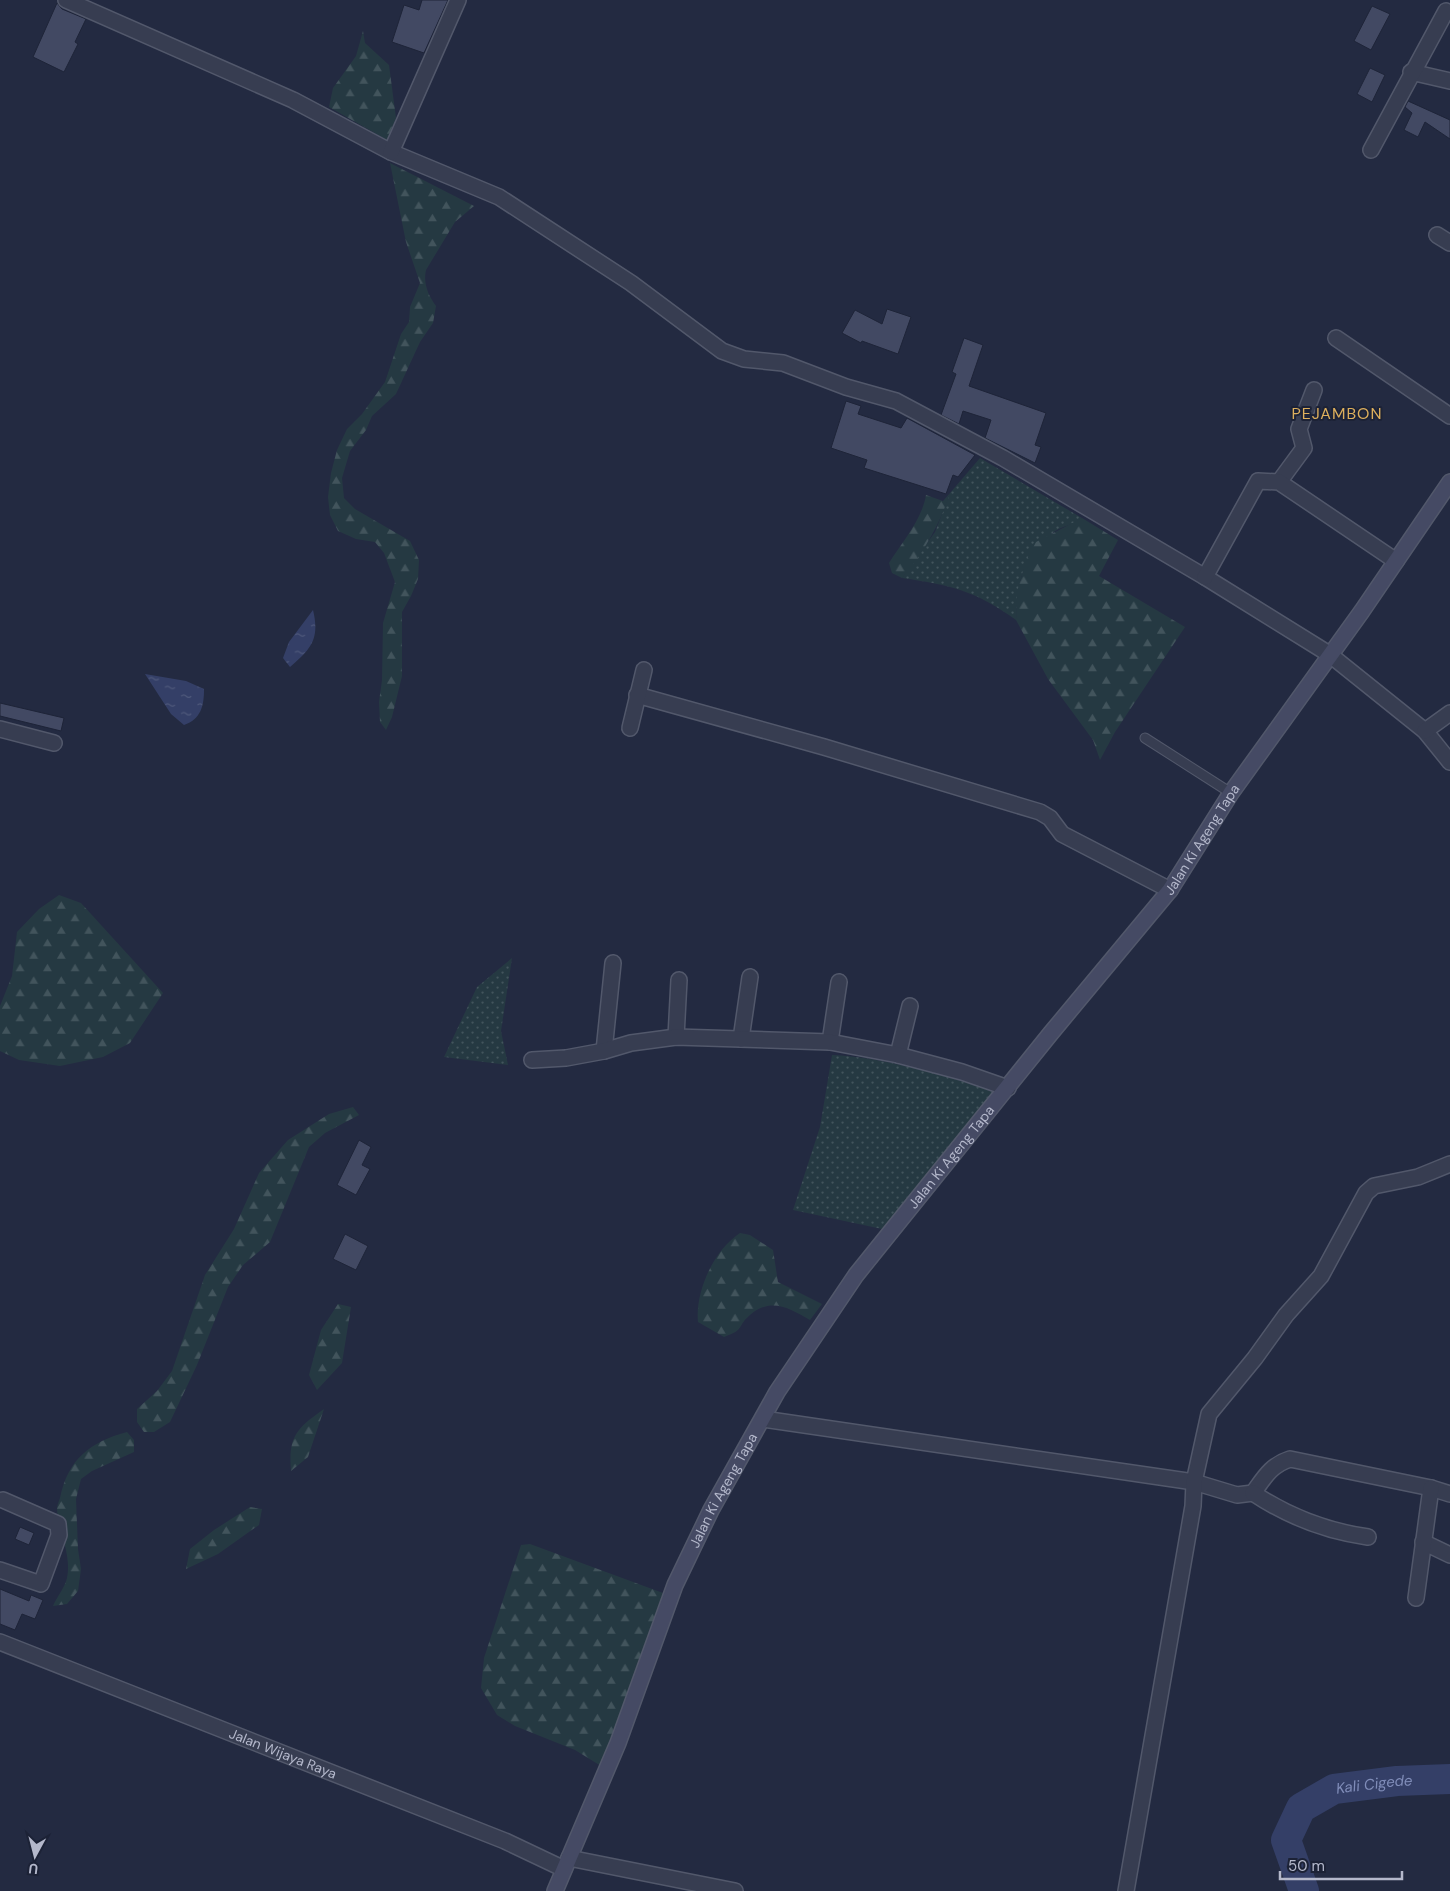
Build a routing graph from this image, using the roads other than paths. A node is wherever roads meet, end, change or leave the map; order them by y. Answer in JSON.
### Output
{"nodes":[{"id":1,"x":66,"y":0,"type":"edge"},
{"id":2,"x":458,"y":0,"type":"edge"},
{"id":3,"x":1445,"y":9,"type":"edge"},
{"id":4,"x":1411,"y":72,"type":"junction"},
{"id":5,"x":1450,"y":81,"type":"edge"},
{"id":6,"x":1371,"y":150,"type":"dead end"},
{"id":7,"x":391,"y":152,"type":"junction"},
{"id":8,"x":1336,"y":338,"type":"dead end"},
{"id":9,"x":1314,"y":390,"type":"dead end"},
{"id":10,"x":1450,"y":416,"type":"edge"},
{"id":11,"x":1279,"y":482,"type":"junction"},
{"id":12,"x":1450,"y":482,"type":"edge"},
{"id":13,"x":1396,"y":561,"type":"junction"},
{"id":14,"x":1205,"y":576,"type":"junction"},
{"id":15,"x":1329,"y":654,"type":"junction"},
{"id":16,"x":644,"y":670,"type":"dead end"},
{"id":17,"x":638,"y":695,"type":"junction"},
{"id":18,"x":1450,"y":713,"type":"edge"},
{"id":19,"x":630,"y":728,"type":"dead end"},
{"id":20,"x":0,"y":729,"type":"edge"},
{"id":21,"x":1425,"y":731,"type":"junction"},
{"id":22,"x":1145,"y":738,"type":"dead end"},
{"id":23,"x":54,"y":744,"type":"dead end"},
{"id":24,"x":1450,"y":762,"type":"edge"},
{"id":25,"x":1231,"y":793,"type":"junction"},
{"id":26,"x":1170,"y":890,"type":"junction"},
{"id":27,"x":613,"y":963,"type":"dead end"},
{"id":28,"x":750,"y":977,"type":"dead end"},
{"id":29,"x":679,"y":980,"type":"dead end"},
{"id":30,"x":839,"y":982,"type":"dead end"},
{"id":31,"x":910,"y":1006,"type":"dead end"},
{"id":32,"x":676,"y":1037,"type":"junction"},
{"id":33,"x":741,"y":1039,"type":"junction"},
{"id":34,"x":830,"y":1042,"type":"junction"},
{"id":35,"x":604,"y":1051,"type":"junction"},
{"id":36,"x":898,"y":1055,"type":"junction"},
{"id":37,"x":532,"y":1060,"type":"dead end"},
{"id":38,"x":1008,"y":1088,"type":"junction"},
{"id":39,"x":1450,"y":1164,"type":"edge"},
{"id":40,"x":763,"y":1419,"type":"junction"},
{"id":41,"x":1194,"y":1482,"type":"junction"},
{"id":42,"x":1431,"y":1488,"type":"junction"},
{"id":43,"x":1253,"y":1493,"type":"junction"},
{"id":44,"x":1450,"y":1494,"type":"edge"},
{"id":45,"x":3,"y":1500,"type":"dead end"},
{"id":46,"x":1368,"y":1537,"type":"dead end"},
{"id":47,"x":1423,"y":1542,"type":"junction"},
{"id":48,"x":1450,"y":1554,"type":"edge"},
{"id":49,"x":0,"y":1570,"type":"edge"},
{"id":50,"x":1416,"y":1598,"type":"dead end"},
{"id":51,"x":0,"y":1642,"type":"edge"},
{"id":52,"x":566,"y":1863,"type":"junction"},
{"id":53,"x":555,"y":1891,"type":"edge"},
{"id":54,"x":735,"y":1891,"type":"edge"},
{"id":55,"x":1126,"y":1891,"type":"edge"}],
"edges":[{"from":1,"to":7,"type":"street"},
{"from":2,"to":7,"type":"street"},
{"from":3,"to":4,"type":"street"},
{"from":4,"to":5,"type":"street"},
{"from":4,"to":6,"type":"street"},
{"from":7,"to":14,"type":"street"},
{"from":8,"to":10,"type":"street"},
{"from":9,"to":11,"type":"street"},
{"from":11,"to":13,"type":"street"},
{"from":11,"to":14,"type":"street"},
{"from":12,"to":13,"type":"street","name":"Jalan Ki Ageng Tapa"},
{"from":13,"to":15,"type":"street","name":"Jalan Ki Ageng Tapa"},
{"from":14,"to":15,"type":"street"},
{"from":15,"to":21,"type":"street"},
{"from":15,"to":25,"type":"street","name":"Jalan Ki Ageng Tapa"},
{"from":16,"to":17,"type":"street"},
{"from":17,"to":19,"type":"street"},
{"from":17,"to":26,"type":"street"},
{"from":18,"to":21,"type":"street"},
{"from":20,"to":23,"type":"street"},
{"from":21,"to":24,"type":"street"},
{"from":22,"to":25,"type":"lane"},
{"from":25,"to":26,"type":"street","name":"Jalan Ki Ageng Tapa"},
{"from":26,"to":38,"type":"street","name":"Jalan Ki Ageng Tapa"},
{"from":27,"to":35,"type":"street"},
{"from":28,"to":33,"type":"street"},
{"from":29,"to":32,"type":"street"},
{"from":30,"to":34,"type":"street"},
{"from":31,"to":36,"type":"street"},
{"from":32,"to":33,"type":"street"},
{"from":32,"to":35,"type":"street"},
{"from":33,"to":34,"type":"street"},
{"from":34,"to":36,"type":"street"},
{"from":35,"to":37,"type":"street"},
{"from":36,"to":38,"type":"street"},
{"from":38,"to":40,"type":"street","name":"Jalan Ki Ageng Tapa"},
{"from":39,"to":41,"type":"street"},
{"from":40,"to":41,"type":"street"},
{"from":40,"to":52,"type":"street","name":"Jalan Ki Ageng Tapa"},
{"from":41,"to":43,"type":"street"},
{"from":41,"to":55,"type":"street"},
{"from":42,"to":43,"type":"street"},
{"from":42,"to":44,"type":"street"},
{"from":42,"to":47,"type":"street"},
{"from":43,"to":46,"type":"street"},
{"from":45,"to":49,"type":"street"},
{"from":47,"to":48,"type":"street"},
{"from":47,"to":50,"type":"street"},
{"from":51,"to":52,"type":"street","name":"Jalan Wijaya Raya"},
{"from":52,"to":53,"type":"street","name":"Jalan Ki Ageng Tapa"},
{"from":52,"to":54,"type":"street","name":"Jalan Wijaya Raya"}]}
